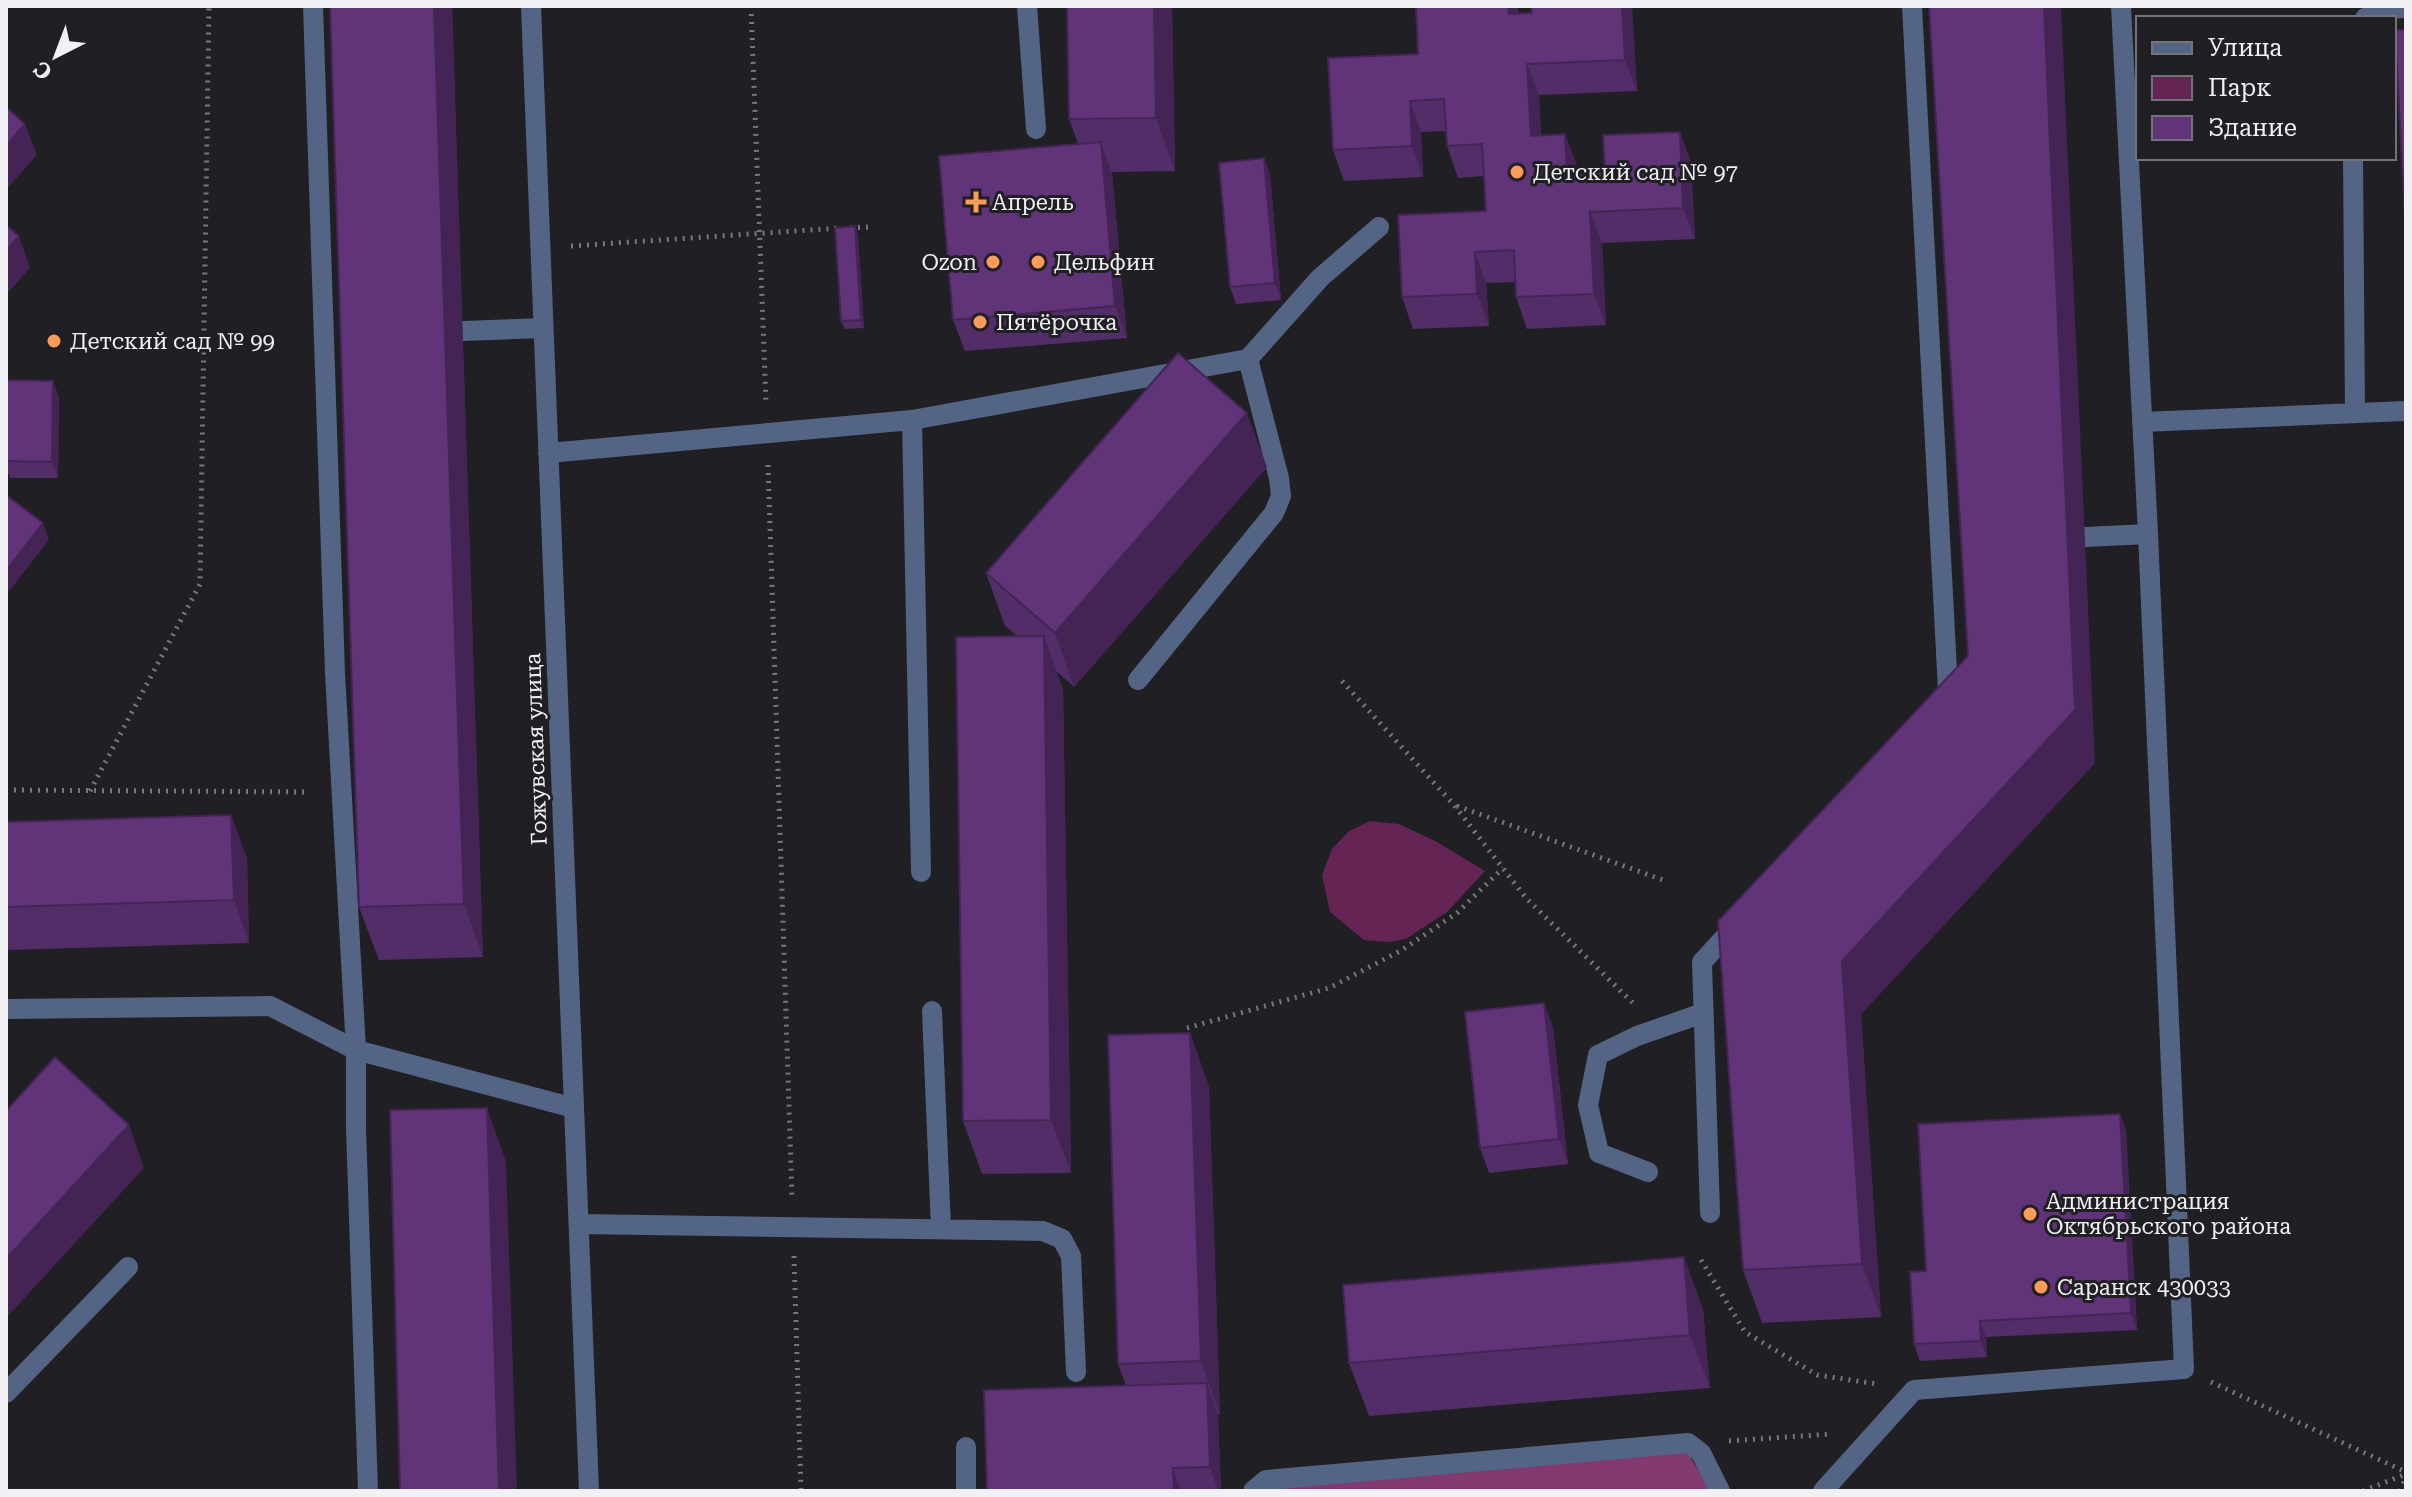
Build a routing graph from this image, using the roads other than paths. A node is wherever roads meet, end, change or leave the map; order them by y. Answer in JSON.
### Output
{"nodes":[{"id":1,"x":313,"y":6,"type":"edge"},
{"id":2,"x":531,"y":6,"type":"edge"},
{"id":3,"x":1027,"y":6,"type":"edge"},
{"id":4,"x":1912,"y":6,"type":"edge"},
{"id":5,"x":2121,"y":6,"type":"edge"},
{"id":6,"x":2406,"y":8,"type":"edge"},
{"id":7,"x":2369,"y":16,"type":"edge"},
{"id":8,"x":1036,"y":129,"type":"dead end"},
{"id":9,"x":2353,"y":160,"type":"edge"},
{"id":10,"x":1379,"y":227,"type":"dead end"},
{"id":11,"x":543,"y":328,"type":"junction"},
{"id":12,"x":463,"y":331,"type":"dead end"},
{"id":13,"x":346,"y":338,"type":"edge"},
{"id":14,"x":322,"y":340,"type":"junction"},
{"id":15,"x":1248,"y":359,"type":"junction"},
{"id":16,"x":2406,"y":411,"type":"edge"},
{"id":17,"x":2355,"y":412,"type":"junction"},
{"id":18,"x":912,"y":420,"type":"junction"},
{"id":19,"x":2142,"y":422,"type":"junction"},
{"id":20,"x":548,"y":453,"type":"junction"},
{"id":21,"x":2148,"y":534,"type":"junction"},
{"id":22,"x":2085,"y":537,"type":"dead end"},
{"id":23,"x":1940,"y":539,"type":"junction"},
{"id":24,"x":1965,"y":539,"type":"edge"},
{"id":25,"x":1138,"y":680,"type":"dead end"},
{"id":26,"x":1926,"y":714,"type":"edge"},
{"id":27,"x":921,"y":872,"type":"dead end"},
{"id":28,"x":1745,"y":915,"type":"edge"},
{"id":29,"x":6,"y":1009,"type":"edge"},
{"id":30,"x":932,"y":1011,"type":"dead end"},
{"id":31,"x":1703,"y":1013,"type":"junction"},
{"id":32,"x":356,"y":1050,"type":"junction"},
{"id":33,"x":574,"y":1108,"type":"junction"},
{"id":34,"x":1648,"y":1172,"type":"dead end"},
{"id":35,"x":1710,"y":1213,"type":"dead end"},
{"id":36,"x":579,"y":1224,"type":"junction"},
{"id":37,"x":941,"y":1229,"type":"junction"},
{"id":38,"x":128,"y":1267,"type":"dead end"},
{"id":39,"x":1076,"y":1372,"type":"dead end"},
{"id":40,"x":6,"y":1393,"type":"edge"},
{"id":41,"x":966,"y":1447,"type":"dead end"},
{"id":42,"x":368,"y":1491,"type":"edge"},
{"id":43,"x":589,"y":1491,"type":"edge"},
{"id":44,"x":966,"y":1491,"type":"edge"},
{"id":45,"x":1253,"y":1491,"type":"edge"},
{"id":46,"x":1720,"y":1491,"type":"edge"},
{"id":47,"x":1823,"y":1491,"type":"edge"}],
"edges":[{"from":1,"to":14,"type":"street"},
{"from":2,"to":11,"type":"street","name":"Гожувская улица"},
{"from":3,"to":8,"type":"street"},
{"from":4,"to":23,"type":"street"},
{"from":5,"to":19,"type":"street"},
{"from":6,"to":7,"type":"street"},
{"from":9,"to":17,"type":"street"},
{"from":10,"to":15,"type":"street"},
{"from":11,"to":12,"type":"street"},
{"from":11,"to":20,"type":"street","name":"Гожувская улица"},
{"from":13,"to":14,"type":"street"},
{"from":14,"to":32,"type":"street"},
{"from":15,"to":18,"type":"street"},
{"from":15,"to":25,"type":"street"},
{"from":16,"to":17,"type":"street"},
{"from":17,"to":19,"type":"street"},
{"from":18,"to":20,"type":"street"},
{"from":18,"to":27,"type":"street"},
{"from":19,"to":21,"type":"street"},
{"from":20,"to":33,"type":"street","name":"Гожувская улица"},
{"from":21,"to":22,"type":"street"},
{"from":21,"to":47,"type":"street"},
{"from":23,"to":24,"type":"street"},
{"from":23,"to":26,"type":"street"},
{"from":28,"to":31,"type":"street"},
{"from":29,"to":32,"type":"street"},
{"from":30,"to":37,"type":"street"},
{"from":31,"to":34,"type":"street"},
{"from":31,"to":35,"type":"street"},
{"from":32,"to":33,"type":"street"},
{"from":32,"to":42,"type":"street"},
{"from":33,"to":36,"type":"street","name":"Гожувская улица"},
{"from":36,"to":37,"type":"street"},
{"from":36,"to":43,"type":"street","name":"Гожувская улица"},
{"from":37,"to":39,"type":"street"},
{"from":38,"to":40,"type":"street"},
{"from":41,"to":44,"type":"street"},
{"from":45,"to":46,"type":"street"}]}
